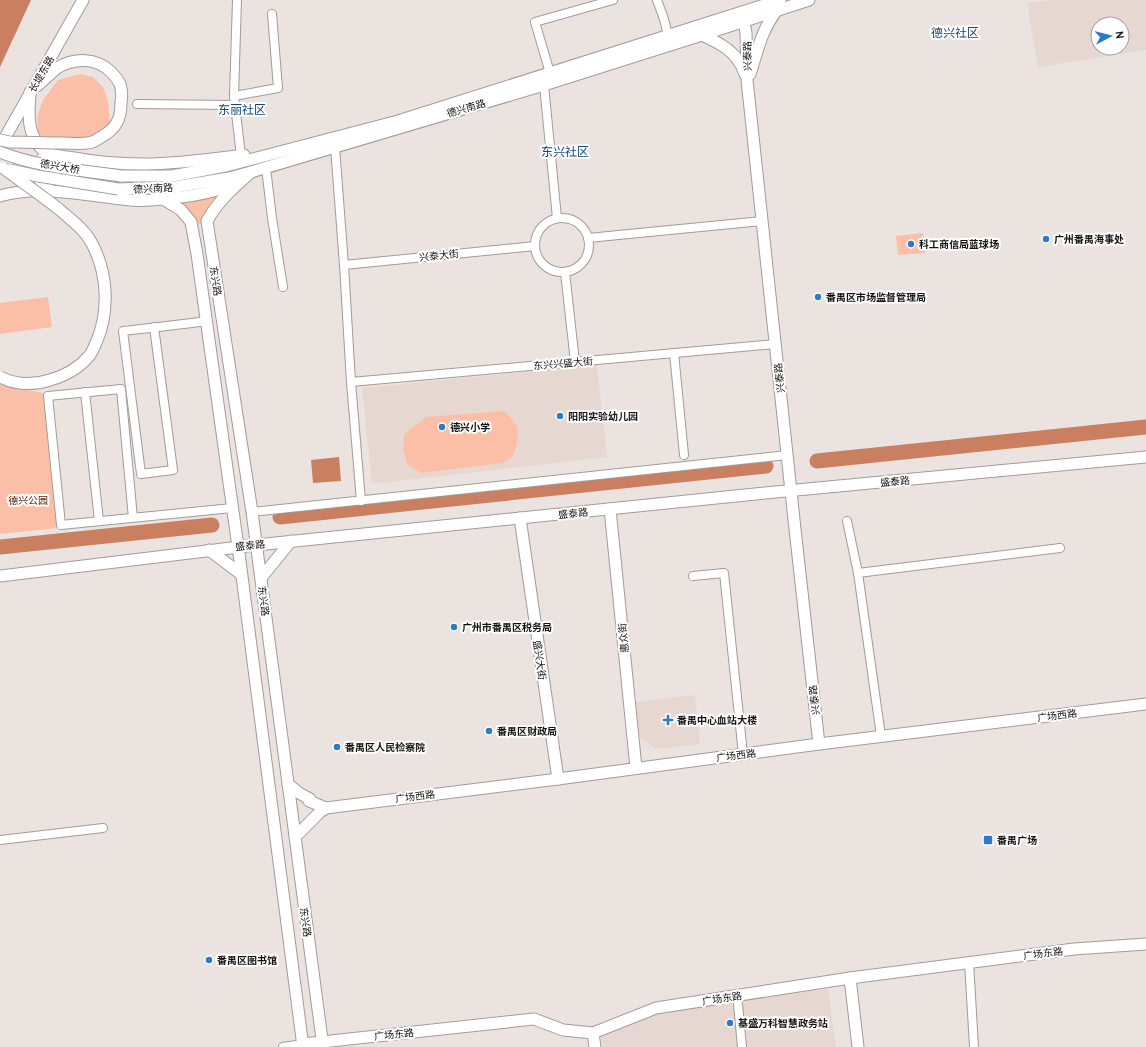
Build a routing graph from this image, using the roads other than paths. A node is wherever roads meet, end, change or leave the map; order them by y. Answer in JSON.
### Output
{"nodes":[{"id":1,"x":83,"y":0,"type":"edge"},
{"id":2,"x":237,"y":0,"type":"edge"},
{"id":3,"x":613,"y":0,"type":"edge"},
{"id":4,"x":657,"y":0,"type":"edge"},
{"id":5,"x":809,"y":0,"type":"edge"},
{"id":6,"x":778,"y":5,"type":"edge"},
{"id":7,"x":272,"y":14,"type":"dead end"},
{"id":8,"x":743,"y":17,"type":"junction"},
{"id":9,"x":668,"y":35,"type":"junction"},
{"id":10,"x":702,"y":36,"type":"junction"},
{"id":11,"x":550,"y":73,"type":"junction"},
{"id":12,"x":747,"y":80,"type":"junction"},
{"id":13,"x":544,"y":85,"type":"junction"},
{"id":14,"x":31,"y":91,"type":"junction"},
{"id":15,"x":234,"y":96,"type":"junction"},
{"id":16,"x":137,"y":104,"type":"dead end"},
{"id":17,"x":235,"y":105,"type":"junction"},
{"id":18,"x":0,"y":140,"type":"edge"},
{"id":19,"x":335,"y":147,"type":"junction"},
{"id":20,"x":0,"y":150,"type":"edge"},
{"id":21,"x":284,"y":151,"type":"junction"},
{"id":22,"x":54,"y":155,"type":"junction"},
{"id":23,"x":241,"y":156,"type":"junction"},
{"id":24,"x":2,"y":168,"type":"edge"},
{"id":25,"x":266,"y":168,"type":"junction"},
{"id":26,"x":251,"y":172,"type":"junction"},
{"id":27,"x":121,"y":176,"type":"joint"},
{"id":28,"x":240,"y":182,"type":"junction"},
{"id":29,"x":118,"y":189,"type":"joint"},
{"id":30,"x":50,"y":190,"type":"junction"},
{"id":31,"x":0,"y":195,"type":"edge"},
{"id":32,"x":163,"y":199,"type":"junction"},
{"id":33,"x":557,"y":218,"type":"junction"},
{"id":34,"x":762,"y":221,"type":"junction"},
{"id":35,"x":588,"y":238,"type":"junction"},
{"id":36,"x":535,"y":246,"type":"junction"},
{"id":37,"x":344,"y":265,"type":"junction"},
{"id":38,"x":565,"y":272,"type":"junction"},
{"id":39,"x":283,"y":287,"type":"dead end"},
{"id":40,"x":206,"y":321,"type":"junction"},
{"id":41,"x":154,"y":327,"type":"junction"},
{"id":42,"x":776,"y":344,"type":"junction"},
{"id":43,"x":674,"y":353,"type":"junction"},
{"id":44,"x":575,"y":362,"type":"junction"},
{"id":45,"x":0,"y":377,"type":"edge"},
{"id":46,"x":351,"y":382,"type":"junction"},
{"id":47,"x":85,"y":392,"type":"junction"},
{"id":48,"x":684,"y":454,"type":"dead end"},
{"id":49,"x":788,"y":455,"type":"junction"},
{"id":50,"x":1146,"y":457,"type":"edge"},
{"id":51,"x":246,"y":472,"type":"junction"},
{"id":52,"x":228,"y":474,"type":"junction"},
{"id":53,"x":791,"y":491,"type":"junction"},
{"id":54,"x":361,"y":501,"type":"junction"},
{"id":55,"x":232,"y":508,"type":"junction"},
{"id":56,"x":610,"y":509,"type":"junction"},
{"id":57,"x":252,"y":512,"type":"junction"},
{"id":58,"x":133,"y":518,"type":"junction"},
{"id":59,"x":520,"y":518,"type":"junction"},
{"id":60,"x":99,"y":521,"type":"junction"},
{"id":61,"x":847,"y":521,"type":"dead end"},
{"id":62,"x":291,"y":541,"type":"junction"},
{"id":63,"x":256,"y":545,"type":"junction"},
{"id":64,"x":238,"y":547,"type":"junction"},
{"id":65,"x":1060,"y":548,"type":"dead end"},
{"id":66,"x":209,"y":550,"type":"junction"},
{"id":67,"x":858,"y":573,"type":"junction"},
{"id":68,"x":241,"y":574,"type":"junction"},
{"id":69,"x":0,"y":576,"type":"edge"},
{"id":70,"x":693,"y":576,"type":"dead end"},
{"id":71,"x":261,"y":578,"type":"junction"},
{"id":72,"x":266,"y":617,"type":"junction"},
{"id":73,"x":247,"y":620,"type":"junction"},
{"id":74,"x":1146,"y":704,"type":"edge"},
{"id":75,"x":881,"y":736,"type":"junction"},
{"id":76,"x":819,"y":744,"type":"junction"},
{"id":77,"x":743,"y":754,"type":"junction"},
{"id":78,"x":636,"y":768,"type":"junction"},
{"id":79,"x":558,"y":779,"type":"junction"},
{"id":80,"x":288,"y":784,"type":"junction"},
{"id":81,"x":326,"y":808,"type":"junction"},
{"id":82,"x":102,"y":828,"type":"dead end"},
{"id":83,"x":295,"y":837,"type":"junction"},
{"id":84,"x":0,"y":840,"type":"edge"},
{"id":85,"x":1146,"y":944,"type":"edge"},
{"id":86,"x":969,"y":962,"type":"junction"},
{"id":87,"x":850,"y":978,"type":"junction"},
{"id":88,"x":738,"y":1004,"type":"dead end"},
{"id":89,"x":593,"y":1034,"type":"junction"},
{"id":90,"x":323,"y":1045,"type":"edge"},
{"id":91,"x":303,"y":1046,"type":"edge"},
{"id":92,"x":283,"y":1047,"type":"edge"},
{"id":93,"x":595,"y":1047,"type":"edge"},
{"id":94,"x":742,"y":1047,"type":"edge"},
{"id":95,"x":858,"y":1047,"type":"edge"},
{"id":96,"x":974,"y":1047,"type":"edge"}],
"edges":[{"from":1,"to":14,"type":"main road","name":"长堤东路"},
{"from":2,"to":15,"type":"street"},
{"from":3,"to":11,"type":"street"},
{"from":4,"to":9,"type":"street"},
{"from":5,"to":6,"type":"main road","name":"德兴南路"},
{"from":6,"to":8,"type":"main road","name":"德兴南路"},
{"from":6,"to":12,"type":"main road"},
{"from":7,"to":15,"type":"street"},
{"from":8,"to":9,"type":"main road","name":"德兴南路"},
{"from":8,"to":10,"type":"main road","name":"德兴南路"},
{"from":8,"to":12,"type":"main road","name":"兴泰路"},
{"from":9,"to":11,"type":"main road","name":"德兴南路"},
{"from":10,"to":12,"type":"main road"},
{"from":10,"to":13,"type":"main road","name":"德兴南路"},
{"from":11,"to":21,"type":"main road","name":"德兴南路"},
{"from":12,"to":34,"type":"main road","name":"兴泰路"},
{"from":13,"to":19,"type":"main road","name":"德兴南路"},
{"from":13,"to":33,"type":"street"},
{"from":14,"to":18,"type":"main road","bridge":true},
{"from":14,"to":20,"type":"main road","name":"长堤东路"},
{"from":14,"to":22,"type":"main road"},
{"from":15,"to":17,"type":"street"},
{"from":16,"to":17,"type":"street"},
{"from":17,"to":23,"type":"street"},
{"from":19,"to":25,"type":"main road","name":"德兴南路"},
{"from":19,"to":37,"type":"street"},
{"from":20,"to":27,"type":"main road","name":"德兴大桥","bridge":true},
{"from":21,"to":23,"type":"main road"},
{"from":21,"to":27,"type":"main road","name":"德兴南路"},
{"from":22,"to":23,"type":"main road"},
{"from":22,"to":30,"type":"main road"},
{"from":24,"to":29,"type":"main road","name":"德兴大桥","bridge":true},
{"from":24,"to":45,"type":"main road","bridge":true},
{"from":25,"to":26,"type":"main road","name":"德兴南路"},
{"from":25,"to":39,"type":"street"},
{"from":26,"to":28,"type":"main road","name":"东兴路"},
{"from":26,"to":29,"type":"main road","name":"德兴南路"},
{"from":28,"to":32,"type":"main road"},
{"from":28,"to":51,"type":"main road","name":"东兴路"},
{"from":30,"to":31,"type":"main road"},
{"from":30,"to":32,"type":"main road"},
{"from":32,"to":40,"type":"main road","name":"东兴路"},
{"from":33,"to":35,"type":"street"},
{"from":33,"to":36,"type":"street"},
{"from":34,"to":35,"type":"street"},
{"from":34,"to":42,"type":"main road","name":"兴泰路"},
{"from":35,"to":38,"type":"street"},
{"from":36,"to":37,"type":"street","name":"兴泰大街"},
{"from":36,"to":38,"type":"street"},
{"from":37,"to":46,"type":"street"},
{"from":38,"to":44,"type":"street"},
{"from":40,"to":41,"type":"street"},
{"from":40,"to":52,"type":"main road","name":"东兴路"},
{"from":41,"to":41,"type":"street"},
{"from":42,"to":43,"type":"street","name":"东兴兴盛大街"},
{"from":42,"to":49,"type":"main road","name":"兴泰路"},
{"from":43,"to":44,"type":"street","name":"东兴兴盛大街"},
{"from":43,"to":48,"type":"street"},
{"from":44,"to":46,"type":"street","name":"东兴兴盛大街"},
{"from":46,"to":54,"type":"street"},
{"from":47,"to":58,"type":"street"},
{"from":47,"to":60,"type":"street"},
{"from":47,"to":60,"type":"street"},
{"from":49,"to":53,"type":"main road","name":"兴泰路"},
{"from":49,"to":54,"type":"street"},
{"from":50,"to":53,"type":"main road","name":"盛泰路"},
{"from":51,"to":52,"type":"main road"},
{"from":51,"to":57,"type":"main road","name":"东兴路"},
{"from":52,"to":55,"type":"main road","name":"东兴路"},
{"from":53,"to":56,"type":"main road","name":"盛泰路"},
{"from":53,"to":76,"type":"main road","name":"兴泰路"},
{"from":54,"to":57,"type":"street"},
{"from":55,"to":58,"type":"street"},
{"from":55,"to":64,"type":"main road","name":"东兴路"},
{"from":56,"to":59,"type":"main road","name":"盛泰路"},
{"from":56,"to":78,"type":"main road","name":"惠众街"},
{"from":57,"to":63,"type":"main road","name":"东兴路"},
{"from":58,"to":60,"type":"street"},
{"from":59,"to":62,"type":"main road","name":"盛泰路"},
{"from":59,"to":79,"type":"main road","name":"盛兴大街"},
{"from":61,"to":67,"type":"street"},
{"from":62,"to":63,"type":"main road","name":"盛泰路"},
{"from":62,"to":71,"type":"main road"},
{"from":63,"to":64,"type":"main road","name":"盛泰路"},
{"from":63,"to":71,"type":"main road","name":"东兴路"},
{"from":64,"to":66,"type":"main road","name":"盛泰路"},
{"from":64,"to":68,"type":"main road","name":"东兴路"},
{"from":65,"to":67,"type":"street"},
{"from":66,"to":68,"type":"main road"},
{"from":66,"to":69,"type":"main road","name":"盛泰路"},
{"from":67,"to":75,"type":"street"},
{"from":68,"to":73,"type":"main road","name":"东兴路"},
{"from":70,"to":77,"type":"street"},
{"from":71,"to":72,"type":"main road","name":"东兴路"},
{"from":72,"to":73,"type":"main road"},
{"from":72,"to":80,"type":"main road","name":"东兴路"},
{"from":73,"to":91,"type":"main road","name":"东兴路"},
{"from":74,"to":75,"type":"main road","name":"广场西路"},
{"from":75,"to":76,"type":"main road","name":"广场西路"},
{"from":76,"to":77,"type":"main road","name":"广场西路"},
{"from":77,"to":78,"type":"main road","name":"广场西路"},
{"from":78,"to":79,"type":"main road","name":"广场西路"},
{"from":79,"to":81,"type":"main road","name":"广场西路"},
{"from":80,"to":81,"type":"main road"},
{"from":80,"to":83,"type":"main road","name":"东兴路"},
{"from":81,"to":83,"type":"main road"},
{"from":82,"to":84,"type":"street"},
{"from":83,"to":90,"type":"main road","name":"东兴路"},
{"from":85,"to":86,"type":"main road","name":"广场东路"},
{"from":86,"to":87,"type":"main road","name":"广场东路"},
{"from":86,"to":96,"type":"street"},
{"from":87,"to":89,"type":"main road","name":"广场东路"},
{"from":87,"to":95,"type":"main road"},
{"from":88,"to":94,"type":"street"},
{"from":89,"to":90,"type":"main road","name":"广场东路"},
{"from":89,"to":93,"type":"main road"},
{"from":90,"to":91,"type":"main road","name":"广场东路"},
{"from":91,"to":92,"type":"street"}]}
